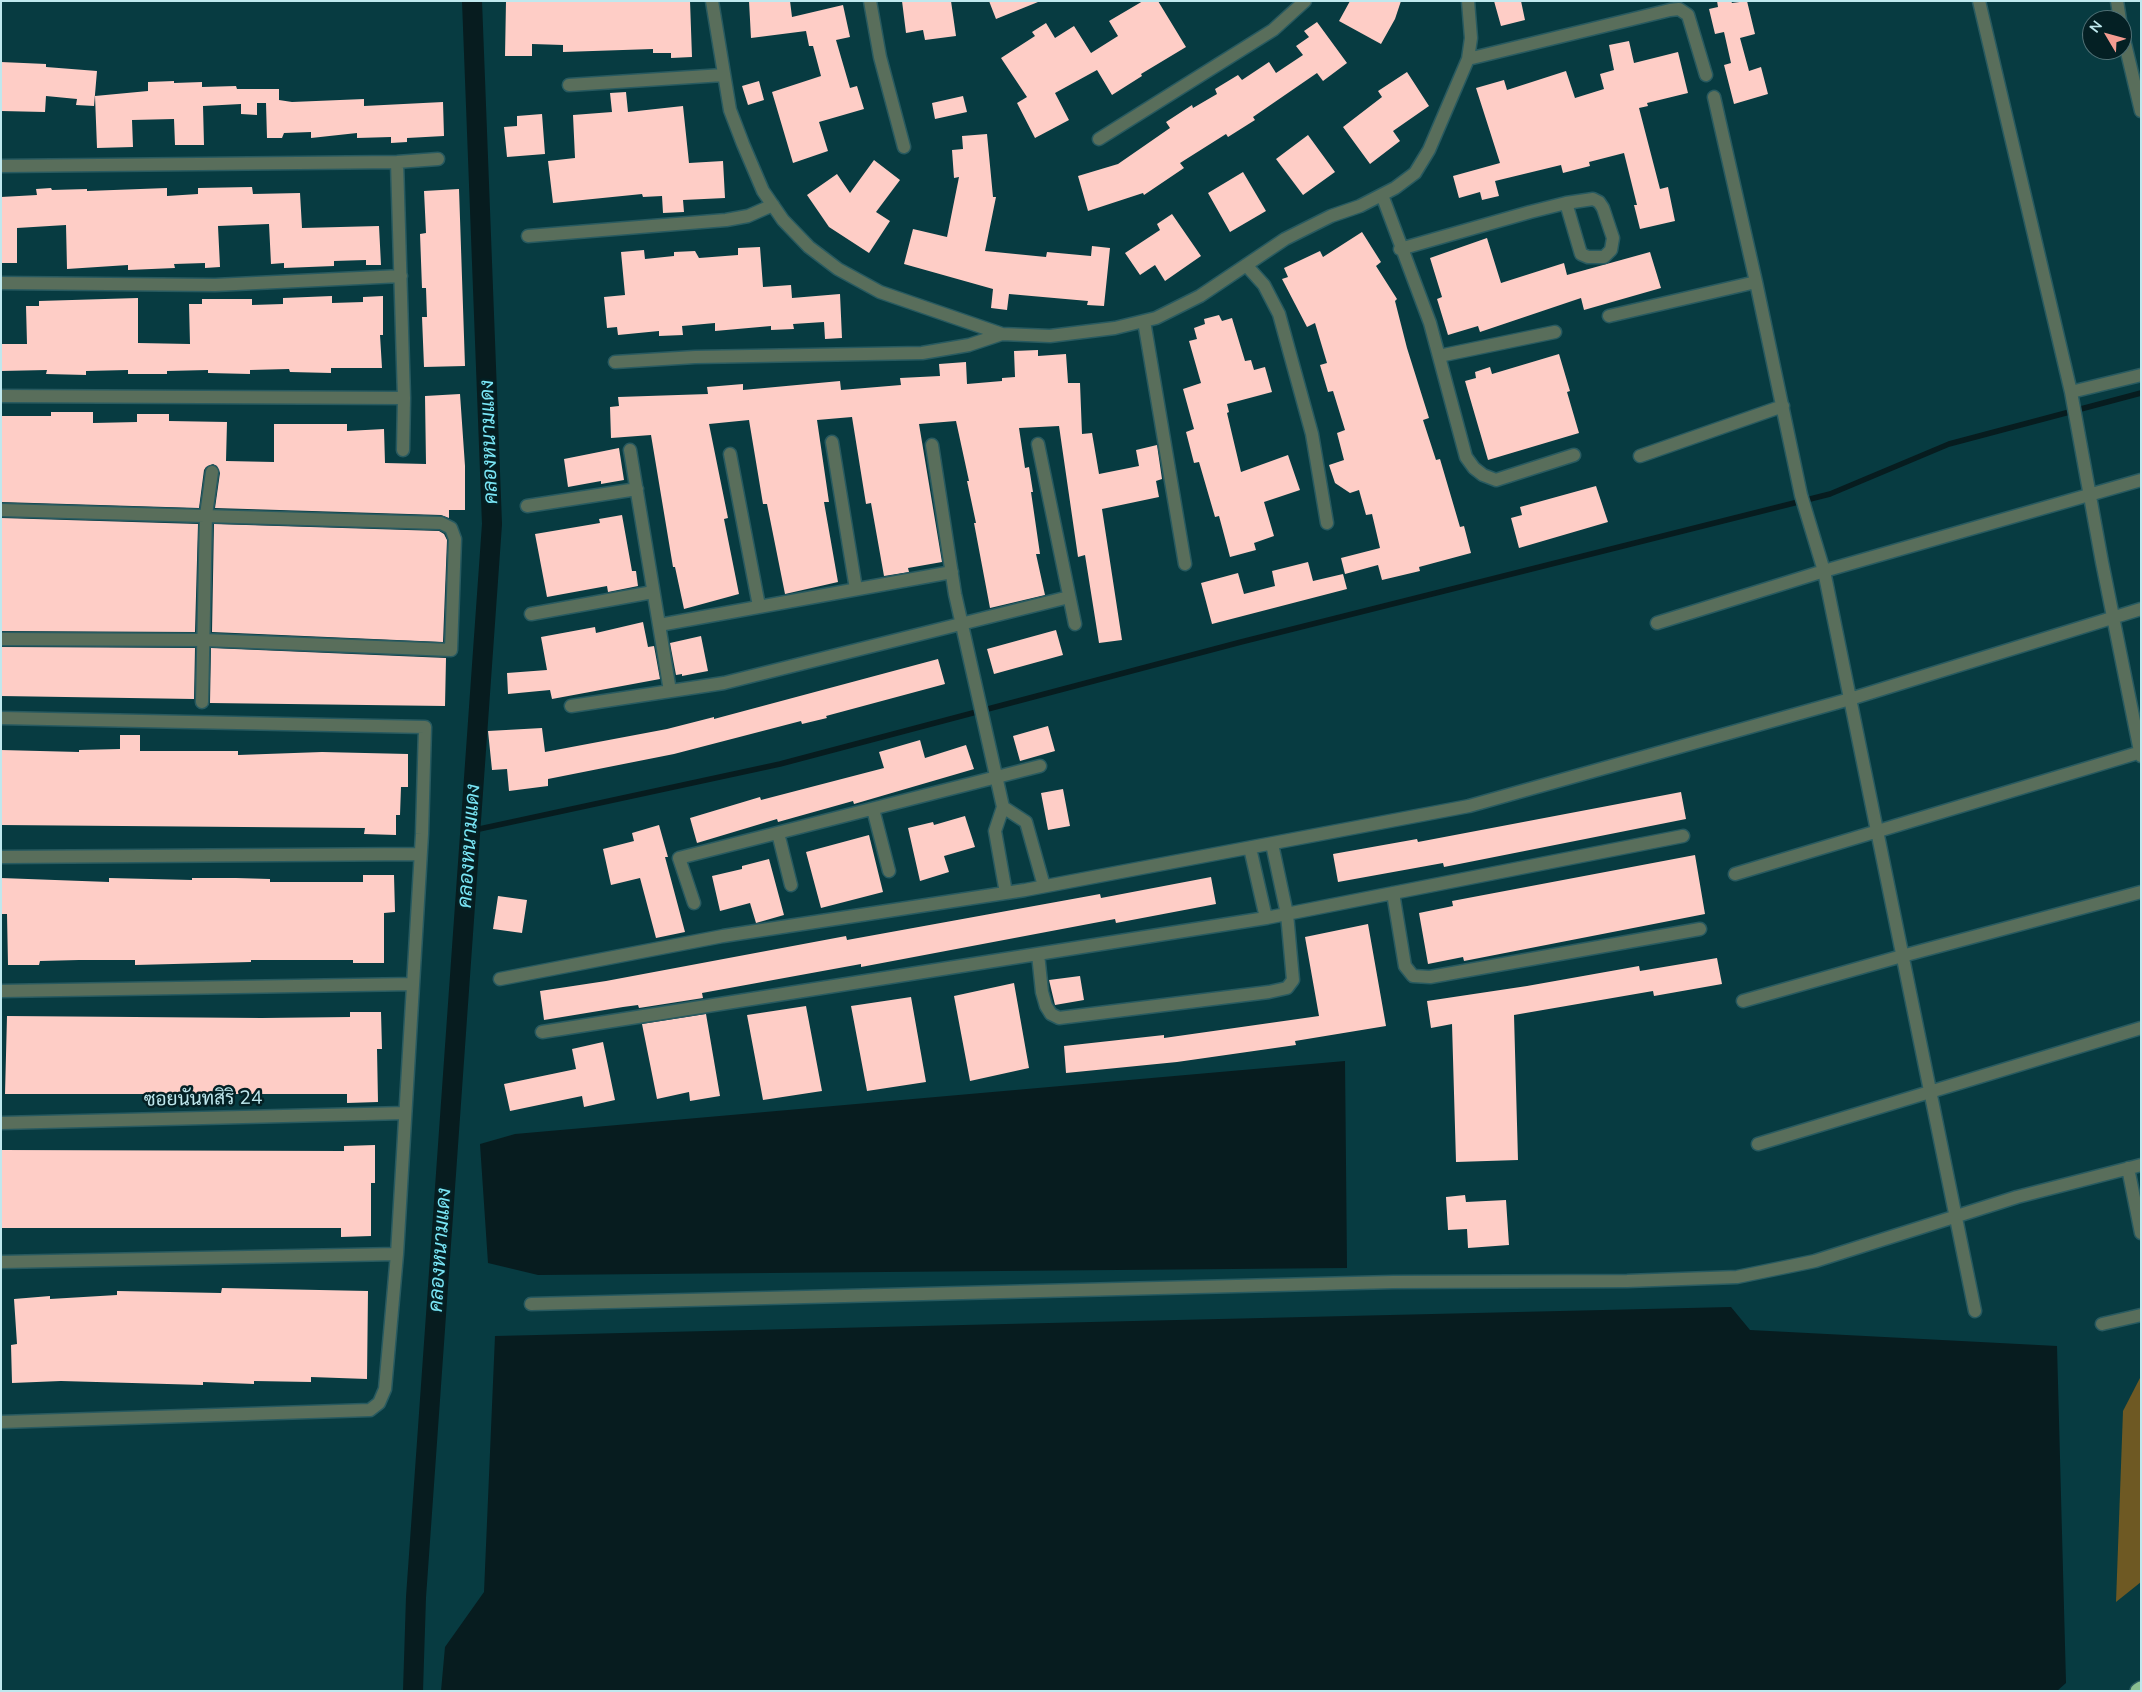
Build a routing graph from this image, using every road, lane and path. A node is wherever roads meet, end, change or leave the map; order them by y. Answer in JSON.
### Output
{"nodes":[{"id":1,"x":712,"y":1,"type":"edge"},
{"id":2,"x":870,"y":1,"type":"edge"},
{"id":3,"x":1305,"y":1,"type":"edge"},
{"id":4,"x":1468,"y":1,"type":"edge"},
{"id":5,"x":1979,"y":1,"type":"edge"},
{"id":6,"x":1468,"y":59,"type":"junction"},
{"id":7,"x":2129,"y":60,"type":"edge"},
{"id":8,"x":1706,"y":74,"type":"dead end"},
{"id":9,"x":723,"y":75,"type":"junction"},
{"id":10,"x":569,"y":85,"type":"dead end"},
{"id":11,"x":1714,"y":96,"type":"dead end"},
{"id":12,"x":2141,"y":111,"type":"edge"},
{"id":13,"x":1098,"y":139,"type":"dead end"},
{"id":14,"x":904,"y":147,"type":"dead end"},
{"id":15,"x":438,"y":159,"type":"dead end"},
{"id":16,"x":397,"y":162,"type":"junction"},
{"id":17,"x":1,"y":166,"type":"edge"},
{"id":18,"x":1382,"y":195,"type":"junction"},
{"id":19,"x":1566,"y":203,"type":"junction"},
{"id":20,"x":773,"y":205,"type":"junction"},
{"id":21,"x":528,"y":236,"type":"dead end"},
{"id":22,"x":1400,"y":248,"type":"junction"},
{"id":23,"x":1246,"y":264,"type":"junction"},
{"id":24,"x":401,"y":276,"type":"junction"},
{"id":25,"x":1,"y":282,"type":"edge"},
{"id":26,"x":1756,"y":282,"type":"junction"},
{"id":27,"x":1610,"y":316,"type":"dead end"},
{"id":28,"x":1144,"y":321,"type":"junction"},
{"id":29,"x":1555,"y":332,"type":"dead end"},
{"id":30,"x":1002,"y":334,"type":"junction"},
{"id":31,"x":1439,"y":356,"type":"junction"},
{"id":32,"x":615,"y":362,"type":"dead end"},
{"id":33,"x":2141,"y":375,"type":"edge"},
{"id":34,"x":2071,"y":392,"type":"junction"},
{"id":35,"x":1,"y":396,"type":"edge"},
{"id":36,"x":404,"y":398,"type":"junction"},
{"id":37,"x":1782,"y":406,"type":"junction"},
{"id":38,"x":832,"y":442,"type":"dead end"},
{"id":39,"x":1038,"y":444,"type":"dead end"},
{"id":40,"x":932,"y":445,"type":"dead end"},
{"id":41,"x":403,"y":450,"type":"dead end"},
{"id":42,"x":630,"y":450,"type":"dead end"},
{"id":43,"x":730,"y":454,"type":"dead end"},
{"id":44,"x":1574,"y":455,"type":"dead end"},
{"id":45,"x":1640,"y":456,"type":"dead end"},
{"id":46,"x":212,"y":472,"type":"dead end"},
{"id":47,"x":2141,"y":480,"type":"edge"},
{"id":48,"x":637,"y":489,"type":"junction"},
{"id":49,"x":2090,"y":493,"type":"junction"},
{"id":50,"x":528,"y":506,"type":"dead end"},
{"id":51,"x":1,"y":510,"type":"edge"},
{"id":52,"x":206,"y":514,"type":"junction"},
{"id":53,"x":1327,"y":522,"type":"dead end"},
{"id":54,"x":1185,"y":564,"type":"dead end"},
{"id":55,"x":1824,"y":571,"type":"junction"},
{"id":56,"x":952,"y":572,"type":"junction"},
{"id":57,"x":856,"y":589,"type":"junction"},
{"id":58,"x":653,"y":592,"type":"junction"},
{"id":59,"x":1070,"y":597,"type":"junction"},
{"id":60,"x":759,"y":606,"type":"junction"},
{"id":61,"x":2141,"y":609,"type":"edge"},
{"id":62,"x":531,"y":614,"type":"dead end"},
{"id":63,"x":2112,"y":617,"type":"junction"},
{"id":64,"x":1656,"y":623,"type":"dead end"},
{"id":65,"x":659,"y":624,"type":"junction"},
{"id":66,"x":962,"y":624,"type":"junction"},
{"id":67,"x":1075,"y":624,"type":"dead end"},
{"id":68,"x":1,"y":639,"type":"edge"},
{"id":69,"x":205,"y":640,"type":"junction"},
{"id":70,"x":670,"y":691,"type":"junction"},
{"id":71,"x":1850,"y":699,"type":"junction"},
{"id":72,"x":202,"y":702,"type":"dead end"},
{"id":73,"x":571,"y":706,"type":"dead end"},
{"id":74,"x":1,"y":718,"type":"edge"},
{"id":75,"x":2140,"y":753,"type":"edge"},
{"id":76,"x":1040,"y":766,"type":"dead end"},
{"id":77,"x":996,"y":778,"type":"junction"},
{"id":78,"x":1002,"y":807,"type":"junction"},
{"id":79,"x":873,"y":809,"type":"junction"},
{"id":80,"x":1876,"y":830,"type":"junction"},
{"id":81,"x":778,"y":833,"type":"junction"},
{"id":82,"x":1683,"y":836,"type":"dead end"},
{"id":83,"x":1272,"y":844,"type":"junction"},
{"id":84,"x":1250,"y":848,"type":"junction"},
{"id":85,"x":420,"y":854,"type":"junction"},
{"id":86,"x":1,"y":858,"type":"edge"},
{"id":87,"x":889,"y":871,"type":"dead end"},
{"id":88,"x":1735,"y":874,"type":"dead end"},
{"id":89,"x":791,"y":885,"type":"dead end"},
{"id":90,"x":1044,"y":886,"type":"junction"},
{"id":91,"x":2141,"y":892,"type":"edge"},
{"id":92,"x":1006,"y":893,"type":"junction"},
{"id":93,"x":1393,"y":893,"type":"junction"},
{"id":94,"x":694,"y":903,"type":"dead end"},
{"id":95,"x":1287,"y":914,"type":"junction"},
{"id":96,"x":1266,"y":918,"type":"junction"},
{"id":97,"x":1700,"y":929,"type":"dead end"},
{"id":98,"x":1038,"y":954,"type":"junction"},
{"id":99,"x":1902,"y":956,"type":"junction"},
{"id":100,"x":500,"y":979,"type":"dead end"},
{"id":101,"x":413,"y":984,"type":"junction"},
{"id":102,"x":1,"y":991,"type":"edge"},
{"id":103,"x":1743,"y":1002,"type":"dead end"},
{"id":104,"x":2141,"y":1028,"type":"edge"},
{"id":105,"x":542,"y":1032,"type":"dead end"},
{"id":106,"x":1929,"y":1091,"type":"junction"},
{"id":107,"x":405,"y":1113,"type":"junction"},
{"id":108,"x":1,"y":1123,"type":"edge"},
{"id":109,"x":1758,"y":1144,"type":"dead end"},
{"id":110,"x":2141,"y":1165,"type":"edge"},
{"id":111,"x":2128,"y":1168,"type":"junction"},
{"id":112,"x":1955,"y":1216,"type":"junction"},
{"id":113,"x":2141,"y":1233,"type":"edge"},
{"id":114,"x":397,"y":1254,"type":"junction"},
{"id":115,"x":1,"y":1262,"type":"edge"},
{"id":116,"x":531,"y":1304,"type":"dead end"},
{"id":117,"x":1975,"y":1310,"type":"dead end"},
{"id":118,"x":2141,"y":1315,"type":"edge"},
{"id":119,"x":2102,"y":1324,"type":"dead end"},
{"id":120,"x":1,"y":1422,"type":"edge"}],
"edges":[{"from":1,"to":9,"type":"street"},
{"from":2,"to":14,"type":"street"},
{"from":3,"to":13,"type":"street"},
{"from":4,"to":6,"type":"street"},
{"from":5,"to":34,"type":"street"},
{"from":6,"to":8,"type":"street"},
{"from":6,"to":18,"type":"street"},
{"from":7,"to":12,"type":"street"},
{"from":9,"to":10,"type":"street"},
{"from":9,"to":20,"type":"street"},
{"from":11,"to":26,"type":"street"},
{"from":15,"to":16,"type":"street"},
{"from":16,"to":17,"type":"street"},
{"from":16,"to":24,"type":"street"},
{"from":18,"to":22,"type":"street"},
{"from":18,"to":23,"type":"street"},
{"from":19,"to":19,"type":"street"},
{"from":19,"to":22,"type":"street"},
{"from":20,"to":21,"type":"street"},
{"from":20,"to":30,"type":"street"},
{"from":22,"to":31,"type":"street"},
{"from":23,"to":28,"type":"street"},
{"from":23,"to":53,"type":"street"},
{"from":24,"to":25,"type":"street"},
{"from":24,"to":36,"type":"street"},
{"from":26,"to":27,"type":"street"},
{"from":26,"to":37,"type":"street"},
{"from":28,"to":30,"type":"street"},
{"from":28,"to":54,"type":"street"},
{"from":29,"to":31,"type":"street"},
{"from":30,"to":32,"type":"street"},
{"from":31,"to":44,"type":"street"},
{"from":33,"to":34,"type":"street"},
{"from":34,"to":49,"type":"street"},
{"from":35,"to":36,"type":"street"},
{"from":36,"to":41,"type":"street"},
{"from":37,"to":45,"type":"street"},
{"from":37,"to":55,"type":"street"},
{"from":38,"to":57,"type":"street"},
{"from":39,"to":59,"type":"street"},
{"from":40,"to":56,"type":"street"},
{"from":42,"to":48,"type":"street"},
{"from":43,"to":60,"type":"street"},
{"from":46,"to":52,"type":"street"},
{"from":47,"to":49,"type":"street"},
{"from":48,"to":50,"type":"street"},
{"from":48,"to":58,"type":"street"},
{"from":49,"to":55,"type":"street"},
{"from":49,"to":63,"type":"street"},
{"from":51,"to":52,"type":"street"},
{"from":52,"to":69,"type":"street"},
{"from":52,"to":69,"type":"street"},
{"from":55,"to":64,"type":"street"},
{"from":55,"to":71,"type":"street"},
{"from":56,"to":57,"type":"street"},
{"from":56,"to":66,"type":"street"},
{"from":57,"to":60,"type":"street"},
{"from":58,"to":62,"type":"street"},
{"from":58,"to":65,"type":"street"},
{"from":59,"to":66,"type":"street"},
{"from":59,"to":67,"type":"street"},
{"from":60,"to":65,"type":"street"},
{"from":61,"to":63,"type":"street"},
{"from":63,"to":71,"type":"street"},
{"from":63,"to":75,"type":"street"},
{"from":65,"to":70,"type":"street"},
{"from":66,"to":70,"type":"street"},
{"from":66,"to":77,"type":"street"},
{"from":68,"to":69,"type":"street"},
{"from":69,"to":72,"type":"street"},
{"from":70,"to":73,"type":"street"},
{"from":71,"to":80,"type":"street"},
{"from":71,"to":83,"type":"street"},
{"from":74,"to":85,"type":"street"},
{"from":75,"to":80,"type":"street"},
{"from":76,"to":77,"type":"street"},
{"from":77,"to":78,"type":"street"},
{"from":77,"to":79,"type":"street"},
{"from":78,"to":90,"type":"street"},
{"from":78,"to":92,"type":"street"},
{"from":79,"to":81,"type":"street"},
{"from":79,"to":87,"type":"street"},
{"from":80,"to":88,"type":"street"},
{"from":80,"to":99,"type":"street"},
{"from":81,"to":89,"type":"street"},
{"from":81,"to":94,"type":"street"},
{"from":82,"to":93,"type":"street"},
{"from":83,"to":84,"type":"street"},
{"from":83,"to":95,"type":"street"},
{"from":84,"to":90,"type":"street"},
{"from":84,"to":96,"type":"street"},
{"from":85,"to":86,"type":"street"},
{"from":85,"to":101,"type":"street"},
{"from":90,"to":92,"type":"street"},
{"from":91,"to":99,"type":"street"},
{"from":92,"to":100,"type":"street"},
{"from":93,"to":95,"type":"street"},
{"from":93,"to":97,"type":"street"},
{"from":95,"to":96,"type":"street"},
{"from":95,"to":98,"type":"street"},
{"from":96,"to":98,"type":"street"},
{"from":98,"to":105,"type":"street"},
{"from":99,"to":103,"type":"street"},
{"from":99,"to":106,"type":"street"},
{"from":101,"to":102,"type":"street"},
{"from":101,"to":107,"type":"street"},
{"from":104,"to":106,"type":"street"},
{"from":106,"to":109,"type":"street"},
{"from":106,"to":112,"type":"street"},
{"from":107,"to":108,"type":"street","name":"ซอยนันทสิริ 24"},
{"from":107,"to":114,"type":"street"},
{"from":110,"to":111,"type":"street"},
{"from":111,"to":112,"type":"street"},
{"from":111,"to":113,"type":"street"},
{"from":112,"to":116,"type":"street"},
{"from":112,"to":117,"type":"street"},
{"from":114,"to":115,"type":"street"},
{"from":114,"to":120,"type":"street"},
{"from":118,"to":119,"type":"street"}]}
